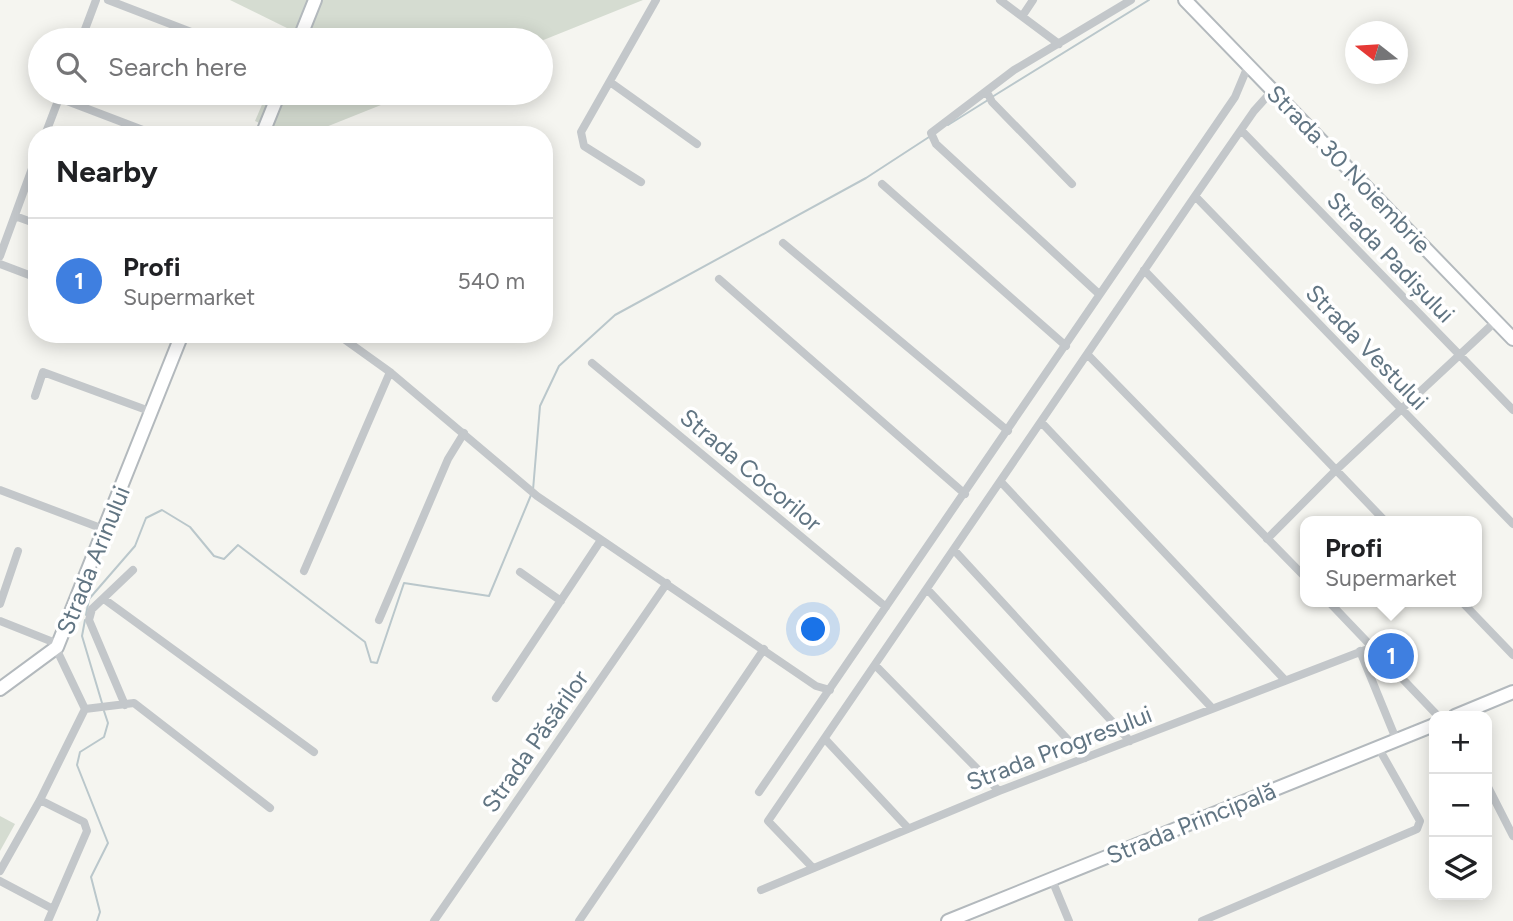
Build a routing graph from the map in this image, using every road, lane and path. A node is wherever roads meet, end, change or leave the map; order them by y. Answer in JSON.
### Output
{"nodes":[{"id":1,"x":96,"y":0,"type":"edge"},
{"id":2,"x":108,"y":0,"type":"edge"},
{"id":3,"x":315,"y":0,"type":"edge"},
{"id":4,"x":656,"y":0,"type":"edge"},
{"id":5,"x":1000,"y":0,"type":"edge"},
{"id":6,"x":1034,"y":0,"type":"edge"},
{"id":7,"x":1131,"y":0,"type":"edge"},
{"id":8,"x":1185,"y":0,"type":"edge"},
{"id":9,"x":1023,"y":15,"type":"junction"},
{"id":10,"x":86,"y":28,"type":"edge"},
{"id":11,"x":181,"y":28,"type":"edge"},
{"id":12,"x":304,"y":28,"type":"edge"},
{"id":13,"x":1059,"y":44,"type":"junction"},
{"id":14,"x":1248,"y":66,"type":"junction"},
{"id":15,"x":610,"y":82,"type":"junction"},
{"id":16,"x":1272,"y":91,"type":"junction"},
{"id":17,"x":987,"y":92,"type":"junction"},
{"id":18,"x":56,"y":105,"type":"edge"},
{"id":19,"x":84,"y":105,"type":"edge"},
{"id":20,"x":274,"y":105,"type":"edge"},
{"id":21,"x":48,"y":126,"type":"edge"},
{"id":22,"x":134,"y":126,"type":"edge"},
{"id":23,"x":266,"y":126,"type":"edge"},
{"id":24,"x":1241,"y":130,"type":"junction"},
{"id":25,"x":697,"y":144,"type":"dead end"},
{"id":26,"x":28,"y":180,"type":"edge"},
{"id":27,"x":641,"y":182,"type":"dead end"},
{"id":28,"x":882,"y":184,"type":"dead end"},
{"id":29,"x":1072,"y":184,"type":"dead end"},
{"id":30,"x":1195,"y":196,"type":"junction"},
{"id":31,"x":15,"y":216,"type":"junction"},
{"id":32,"x":28,"y":221,"type":"edge"},
{"id":33,"x":783,"y":243,"type":"dead end"},
{"id":34,"x":0,"y":256,"type":"edge"},
{"id":35,"x":0,"y":264,"type":"edge"},
{"id":36,"x":1144,"y":270,"type":"junction"},
{"id":37,"x":28,"y":275,"type":"edge"},
{"id":38,"x":719,"y":279,"type":"dead end"},
{"id":39,"x":1099,"y":294,"type":"junction"},
{"id":40,"x":1496,"y":321,"type":"junction"},
{"id":41,"x":1513,"y":339,"type":"edge"},
{"id":42,"x":179,"y":343,"type":"edge"},
{"id":43,"x":350,"y":343,"type":"edge"},
{"id":44,"x":1066,"y":346,"type":"junction"},
{"id":45,"x":1088,"y":355,"type":"junction"},
{"id":46,"x":1459,"y":355,"type":"junction"},
{"id":47,"x":592,"y":363,"type":"dead end"},
{"id":48,"x":390,"y":372,"type":"junction"},
{"id":49,"x":35,"y":396,"type":"dead end"},
{"id":50,"x":1401,"y":410,"type":"junction"},
{"id":51,"x":1513,"y":410,"type":"edge"},
{"id":52,"x":152,"y":412,"type":"junction"},
{"id":53,"x":1041,"y":422,"type":"junction"},
{"id":54,"x":1008,"y":430,"type":"junction"},
{"id":55,"x":464,"y":433,"type":"junction"},
{"id":56,"x":1336,"y":470,"type":"junction"},
{"id":57,"x":1001,"y":482,"type":"junction"},
{"id":58,"x":0,"y":491,"type":"edge"},
{"id":59,"x":965,"y":494,"type":"junction"},
{"id":60,"x":1380,"y":516,"type":"edge"},
{"id":61,"x":1513,"y":524,"type":"edge"},
{"id":62,"x":106,"y":530,"type":"junction"},
{"id":63,"x":1268,"y":539,"type":"junction"},
{"id":64,"x":601,"y":540,"type":"junction"},
{"id":65,"x":954,"y":550,"type":"junction"},
{"id":66,"x":18,"y":551,"type":"dead end"},
{"id":67,"x":132,"y":570,"type":"dead end"},
{"id":68,"x":304,"y":571,"type":"dead end"},
{"id":69,"x":520,"y":572,"type":"dead end"},
{"id":70,"x":1300,"y":573,"type":"edge"},
{"id":71,"x":667,"y":583,"type":"junction"},
{"id":72,"x":928,"y":589,"type":"junction"},
{"id":73,"x":104,"y":599,"type":"junction"},
{"id":74,"x":561,"y":601,"type":"junction"},
{"id":75,"x":0,"y":604,"type":"edge"},
{"id":76,"x":886,"y":607,"type":"junction"},
{"id":77,"x":1334,"y":607,"type":"edge"},
{"id":78,"x":1467,"y":607,"type":"edge"},
{"id":79,"x":379,"y":620,"type":"dead end"},
{"id":80,"x":0,"y":621,"type":"edge"},
{"id":81,"x":1373,"y":647,"type":"junction"},
{"id":82,"x":57,"y":648,"type":"junction"},
{"id":83,"x":764,"y":649,"type":"junction"},
{"id":84,"x":1360,"y":650,"type":"junction"},
{"id":85,"x":1513,"y":655,"type":"edge"},
{"id":86,"x":875,"y":665,"type":"junction"},
{"id":87,"x":1285,"y":680,"type":"junction"},
{"id":88,"x":0,"y":689,"type":"edge"},
{"id":89,"x":830,"y":690,"type":"junction"},
{"id":90,"x":1513,"y":692,"type":"edge"},
{"id":91,"x":496,"y":698,"type":"dead end"},
{"id":92,"x":125,"y":705,"type":"junction"},
{"id":93,"x":1212,"y":708,"type":"junction"},
{"id":94,"x":85,"y":709,"type":"junction"},
{"id":95,"x":1433,"y":711,"type":"edge"},
{"id":96,"x":1467,"y":711,"type":"edge"},
{"id":97,"x":1429,"y":726,"type":"edge"},
{"id":98,"x":825,"y":739,"type":"junction"},
{"id":99,"x":1396,"y":739,"type":"junction"},
{"id":100,"x":1130,"y":741,"type":"junction"},
{"id":101,"x":1377,"y":747,"type":"junction"},
{"id":102,"x":314,"y":752,"type":"dead end"},
{"id":103,"x":1085,"y":758,"type":"junction"},
{"id":104,"x":999,"y":791,"type":"junction"},
{"id":105,"x":759,"y":792,"type":"dead end"},
{"id":106,"x":1492,"y":795,"type":"edge"},
{"id":107,"x":40,"y":800,"type":"junction"},
{"id":108,"x":270,"y":808,"type":"dead end"},
{"id":109,"x":908,"y":828,"type":"junction"},
{"id":110,"x":1513,"y":836,"type":"edge"},
{"id":111,"x":813,"y":868,"type":"junction"},
{"id":112,"x":0,"y":872,"type":"edge"},
{"id":113,"x":1052,"y":880,"type":"junction"},
{"id":114,"x":0,"y":881,"type":"edge"},
{"id":115,"x":761,"y":890,"type":"dead end"},
{"id":116,"x":53,"y":909,"type":"junction"},
{"id":117,"x":48,"y":921,"type":"edge"},
{"id":118,"x":434,"y":921,"type":"edge"},
{"id":119,"x":579,"y":921,"type":"edge"},
{"id":120,"x":948,"y":921,"type":"edge"},
{"id":121,"x":1069,"y":921,"type":"edge"},
{"id":122,"x":1202,"y":921,"type":"edge"}],
"edges":[{"from":1,"to":10,"type":"street"},
{"from":2,"to":11,"type":"street"},
{"from":3,"to":12,"type":"street"},
{"from":4,"to":15,"type":"street"},
{"from":5,"to":9,"type":"street"},
{"from":6,"to":9,"type":"street"},
{"from":7,"to":13,"type":"street"},
{"from":8,"to":14,"type":"street","name":"Strada 30 Noiembrie"},
{"from":9,"to":13,"type":"street"},
{"from":13,"to":17,"type":"street"},
{"from":14,"to":16,"type":"street","name":"Strada 30 Noiembrie"},
{"from":14,"to":39,"type":"street"},
{"from":15,"to":25,"type":"street"},
{"from":15,"to":27,"type":"street"},
{"from":16,"to":24,"type":"street"},
{"from":16,"to":40,"type":"street","name":"Strada 30 Noiembrie"},
{"from":17,"to":29,"type":"street"},
{"from":17,"to":39,"type":"street"},
{"from":18,"to":21,"type":"street"},
{"from":19,"to":22,"type":"street"},
{"from":20,"to":23,"type":"street"},
{"from":24,"to":30,"type":"street"},
{"from":24,"to":46,"type":"street","name":"Strada Padișului"},
{"from":26,"to":31,"type":"street"},
{"from":28,"to":44,"type":"street"},
{"from":30,"to":36,"type":"street"},
{"from":30,"to":50,"type":"street","name":"Strada Vestului"},
{"from":31,"to":32,"type":"street"},
{"from":31,"to":34,"type":"street"},
{"from":33,"to":54,"type":"street"},
{"from":35,"to":37,"type":"street"},
{"from":36,"to":45,"type":"street"},
{"from":36,"to":56,"type":"street"},
{"from":38,"to":59,"type":"street"},
{"from":39,"to":44,"type":"street"},
{"from":40,"to":41,"type":"street","name":"Strada 30 Noiembrie"},
{"from":40,"to":46,"type":"street"},
{"from":42,"to":52,"type":"street","name":"Strada Arinului"},
{"from":43,"to":48,"type":"street"},
{"from":44,"to":54,"type":"street"},
{"from":45,"to":53,"type":"street"},
{"from":45,"to":63,"type":"street"},
{"from":46,"to":50,"type":"street"},
{"from":46,"to":51,"type":"street","name":"Strada Padișului"},
{"from":47,"to":76,"type":"street","name":"Strada Cocorilor"},
{"from":48,"to":55,"type":"street"},
{"from":48,"to":68,"type":"street"},
{"from":49,"to":52,"type":"street"},
{"from":50,"to":56,"type":"street"},
{"from":50,"to":61,"type":"street","name":"Strada Vestului"},
{"from":52,"to":62,"type":"street","name":"Strada Arinului"},
{"from":53,"to":57,"type":"street"},
{"from":53,"to":87,"type":"street"},
{"from":54,"to":59,"type":"street"},
{"from":55,"to":64,"type":"street"},
{"from":55,"to":79,"type":"street"},
{"from":56,"to":60,"type":"street"},
{"from":56,"to":63,"type":"street"},
{"from":57,"to":65,"type":"street"},
{"from":57,"to":93,"type":"street"},
{"from":58,"to":62,"type":"street"},
{"from":59,"to":76,"type":"street"},
{"from":62,"to":82,"type":"street","name":"Strada Arinului"},
{"from":63,"to":70,"type":"street"},
{"from":64,"to":71,"type":"street"},
{"from":64,"to":74,"type":"street"},
{"from":65,"to":72,"type":"street"},
{"from":65,"to":100,"type":"street"},
{"from":66,"to":75,"type":"street"},
{"from":67,"to":73,"type":"street"},
{"from":69,"to":74,"type":"street"},
{"from":71,"to":83,"type":"street"},
{"from":71,"to":118,"type":"street","name":"Strada Păsărilor"},
{"from":72,"to":86,"type":"street"},
{"from":72,"to":103,"type":"street"},
{"from":73,"to":92,"type":"street"},
{"from":73,"to":102,"type":"street"},
{"from":74,"to":91,"type":"street"},
{"from":76,"to":89,"type":"street"},
{"from":77,"to":81,"type":"street"},
{"from":78,"to":85,"type":"street"},
{"from":80,"to":82,"type":"street","name":"Strada Arinului"},
{"from":81,"to":84,"type":"street","name":"Strada Progresului"},
{"from":81,"to":95,"type":"street"},
{"from":82,"to":88,"type":"street"},
{"from":82,"to":94,"type":"street"},
{"from":83,"to":89,"type":"street"},
{"from":83,"to":119,"type":"street"},
{"from":84,"to":87,"type":"street","name":"Strada Progresului"},
{"from":84,"to":99,"type":"street"},
{"from":86,"to":98,"type":"street"},
{"from":86,"to":104,"type":"street"},
{"from":87,"to":93,"type":"street","name":"Strada Progresului"},
{"from":89,"to":105,"type":"street"},
{"from":90,"to":96,"type":"street"},
{"from":92,"to":94,"type":"street"},
{"from":92,"to":108,"type":"street"},
{"from":93,"to":100,"type":"street","name":"Strada Progresului"},
{"from":94,"to":107,"type":"street"},
{"from":97,"to":99,"type":"street","name":"Strada Principală"},
{"from":98,"to":109,"type":"street"},
{"from":98,"to":111,"type":"street"},
{"from":99,"to":101,"type":"street","name":"Strada Principală"},
{"from":100,"to":103,"type":"street","name":"Strada Progresului"},
{"from":101,"to":113,"type":"street","name":"Strada Principală"},
{"from":101,"to":122,"type":"street"},
{"from":103,"to":104,"type":"street","name":"Strada Progresului"},
{"from":104,"to":109,"type":"street","name":"Strada Progresului"},
{"from":106,"to":110,"type":"street"},
{"from":107,"to":112,"type":"street"},
{"from":107,"to":116,"type":"street"},
{"from":109,"to":111,"type":"street","name":"Strada Progresului"},
{"from":111,"to":115,"type":"street","name":"Strada Progresului"},
{"from":113,"to":120,"type":"street","name":"Strada Principală"},
{"from":113,"to":121,"type":"street"},
{"from":114,"to":116,"type":"street"},
{"from":116,"to":117,"type":"street"}]}
